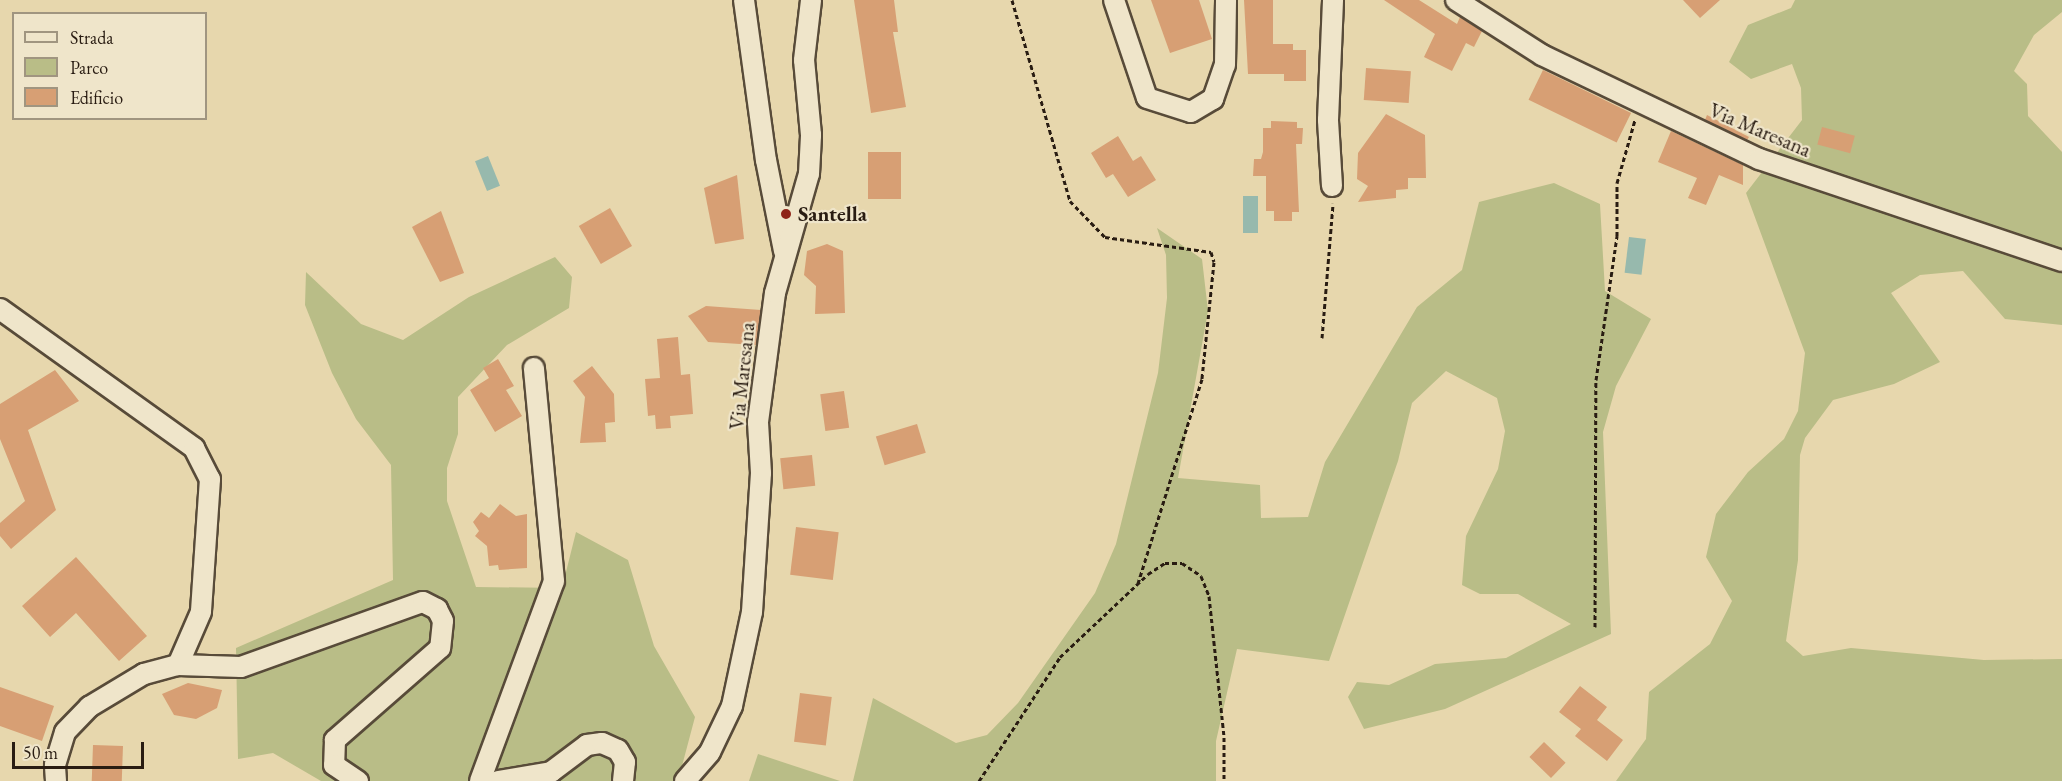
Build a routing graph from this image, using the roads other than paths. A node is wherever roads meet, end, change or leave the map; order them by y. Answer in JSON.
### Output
{"nodes":[{"id":1,"x":744,"y":0,"type":"edge"},
{"id":2,"x":811,"y":0,"type":"edge"},
{"id":3,"x":1114,"y":0,"type":"edge"},
{"id":4,"x":1226,"y":0,"type":"edge"},
{"id":5,"x":1333,"y":0,"type":"edge"},
{"id":6,"x":1457,"y":0,"type":"edge"},
{"id":7,"x":1332,"y":186,"type":"road end"},
{"id":8,"x":785,"y":254,"type":"junction"},
{"id":9,"x":2062,"y":261,"type":"edge"},
{"id":10,"x":0,"y":309,"type":"edge"},
{"id":11,"x":534,"y":368,"type":"dead end"},
{"id":12,"x":178,"y":665,"type":"junction"},
{"id":13,"x":56,"y":781,"type":"edge"},
{"id":14,"x":358,"y":781,"type":"edge"},
{"id":15,"x":480,"y":781,"type":"edge"},
{"id":16,"x":498,"y":781,"type":"edge"},
{"id":17,"x":623,"y":781,"type":"edge"},
{"id":18,"x":685,"y":781,"type":"edge"}],
"edges":[{"from":1,"to":8,"type":"street"},
{"from":2,"to":8,"type":"street","name":"Via Maresana"},
{"from":3,"to":4,"type":"street"},
{"from":5,"to":7,"type":"street"},
{"from":6,"to":9,"type":"street","name":"Via Maresana"},
{"from":8,"to":18,"type":"street","name":"Via Maresana"},
{"from":10,"to":12,"type":"street"},
{"from":11,"to":15,"type":"street"},
{"from":12,"to":13,"type":"street"},
{"from":12,"to":14,"type":"street"},
{"from":16,"to":17,"type":"street"}]}
